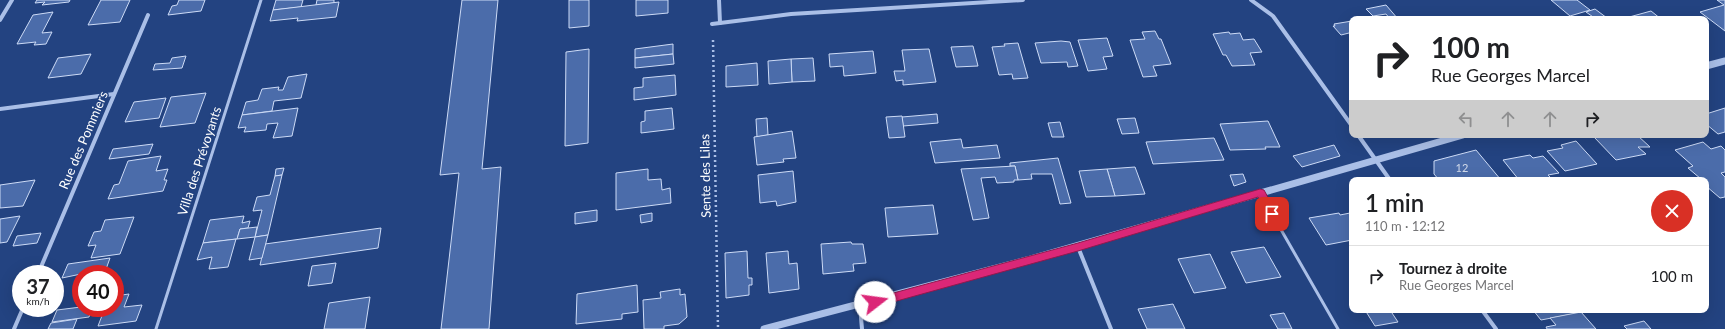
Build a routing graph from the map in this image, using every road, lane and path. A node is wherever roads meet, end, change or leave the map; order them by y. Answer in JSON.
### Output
{"nodes":[{"id":1,"x":12,"y":0,"type":"edge"},
{"id":2,"x":261,"y":0,"type":"edge"},
{"id":3,"x":719,"y":0,"type":"edge"},
{"id":4,"x":1023,"y":0,"type":"edge"},
{"id":5,"x":1251,"y":0,"type":"edge"},
{"id":6,"x":148,"y":15,"type":"dead end"},
{"id":7,"x":0,"y":20,"type":"edge"},
{"id":8,"x":720,"y":23,"type":"junction"},
{"id":9,"x":712,"y":24,"type":"joint"},
{"id":10,"x":1725,"y":61,"type":"edge"},
{"id":11,"x":1709,"y":65,"type":"edge"},
{"id":12,"x":114,"y":94,"type":"junction"},
{"id":13,"x":0,"y":109,"type":"edge"},
{"id":14,"x":1349,"y":122,"type":"edge"},
{"id":15,"x":1360,"y":138,"type":"edge"},
{"id":16,"x":1453,"y":138,"type":"edge"},
{"id":17,"x":1376,"y":160,"type":"junction"},
{"id":18,"x":1388,"y":177,"type":"edge"},
{"id":19,"x":1260,"y":193,"type":"junction"},
{"id":20,"x":1078,"y":247,"type":"junction"},
{"id":21,"x":42,"y":265,"type":"edge"},
{"id":22,"x":860,"y":306,"type":"junction"},
{"id":23,"x":1484,"y":313,"type":"edge"},
{"id":24,"x":19,"y":317,"type":"edge"},
{"id":25,"x":14,"y":329,"type":"edge"},
{"id":26,"x":156,"y":329,"type":"edge"},
{"id":27,"x":718,"y":329,"type":"edge"},
{"id":28,"x":764,"y":329,"type":"edge"},
{"id":29,"x":862,"y":329,"type":"edge"},
{"id":30,"x":1111,"y":329,"type":"edge"},
{"id":31,"x":1338,"y":329,"type":"edge"},
{"id":32,"x":1496,"y":329,"type":"edge"}],
"edges":[{"from":1,"to":7,"type":"street"},
{"from":2,"to":26,"type":"lane","name":"Villa des Prévoyants"},
{"from":3,"to":8,"type":"street"},
{"from":4,"to":8,"type":"street"},
{"from":5,"to":14,"type":"street"},
{"from":6,"to":12,"type":"street","name":"Rue des Pommiers"},
{"from":8,"to":9,"type":"street"},
{"from":9,"to":27,"type":"path","name":"Sente des Lilas"},
{"from":10,"to":11,"type":"street"},
{"from":12,"to":13,"type":"street"},
{"from":12,"to":21,"type":"street","name":"Rue des Pommiers"},
{"from":15,"to":17,"type":"street"},
{"from":16,"to":17,"type":"street"},
{"from":17,"to":18,"type":"street"},
{"from":17,"to":19,"type":"street"},
{"from":19,"to":20,"type":"street"},
{"from":19,"to":31,"type":"lane"},
{"from":20,"to":22,"type":"street"},
{"from":20,"to":30,"type":"street"},
{"from":22,"to":28,"type":"street"},
{"from":22,"to":29,"type":"street"},
{"from":23,"to":32,"type":"street"},
{"from":24,"to":25,"type":"street"}]}
